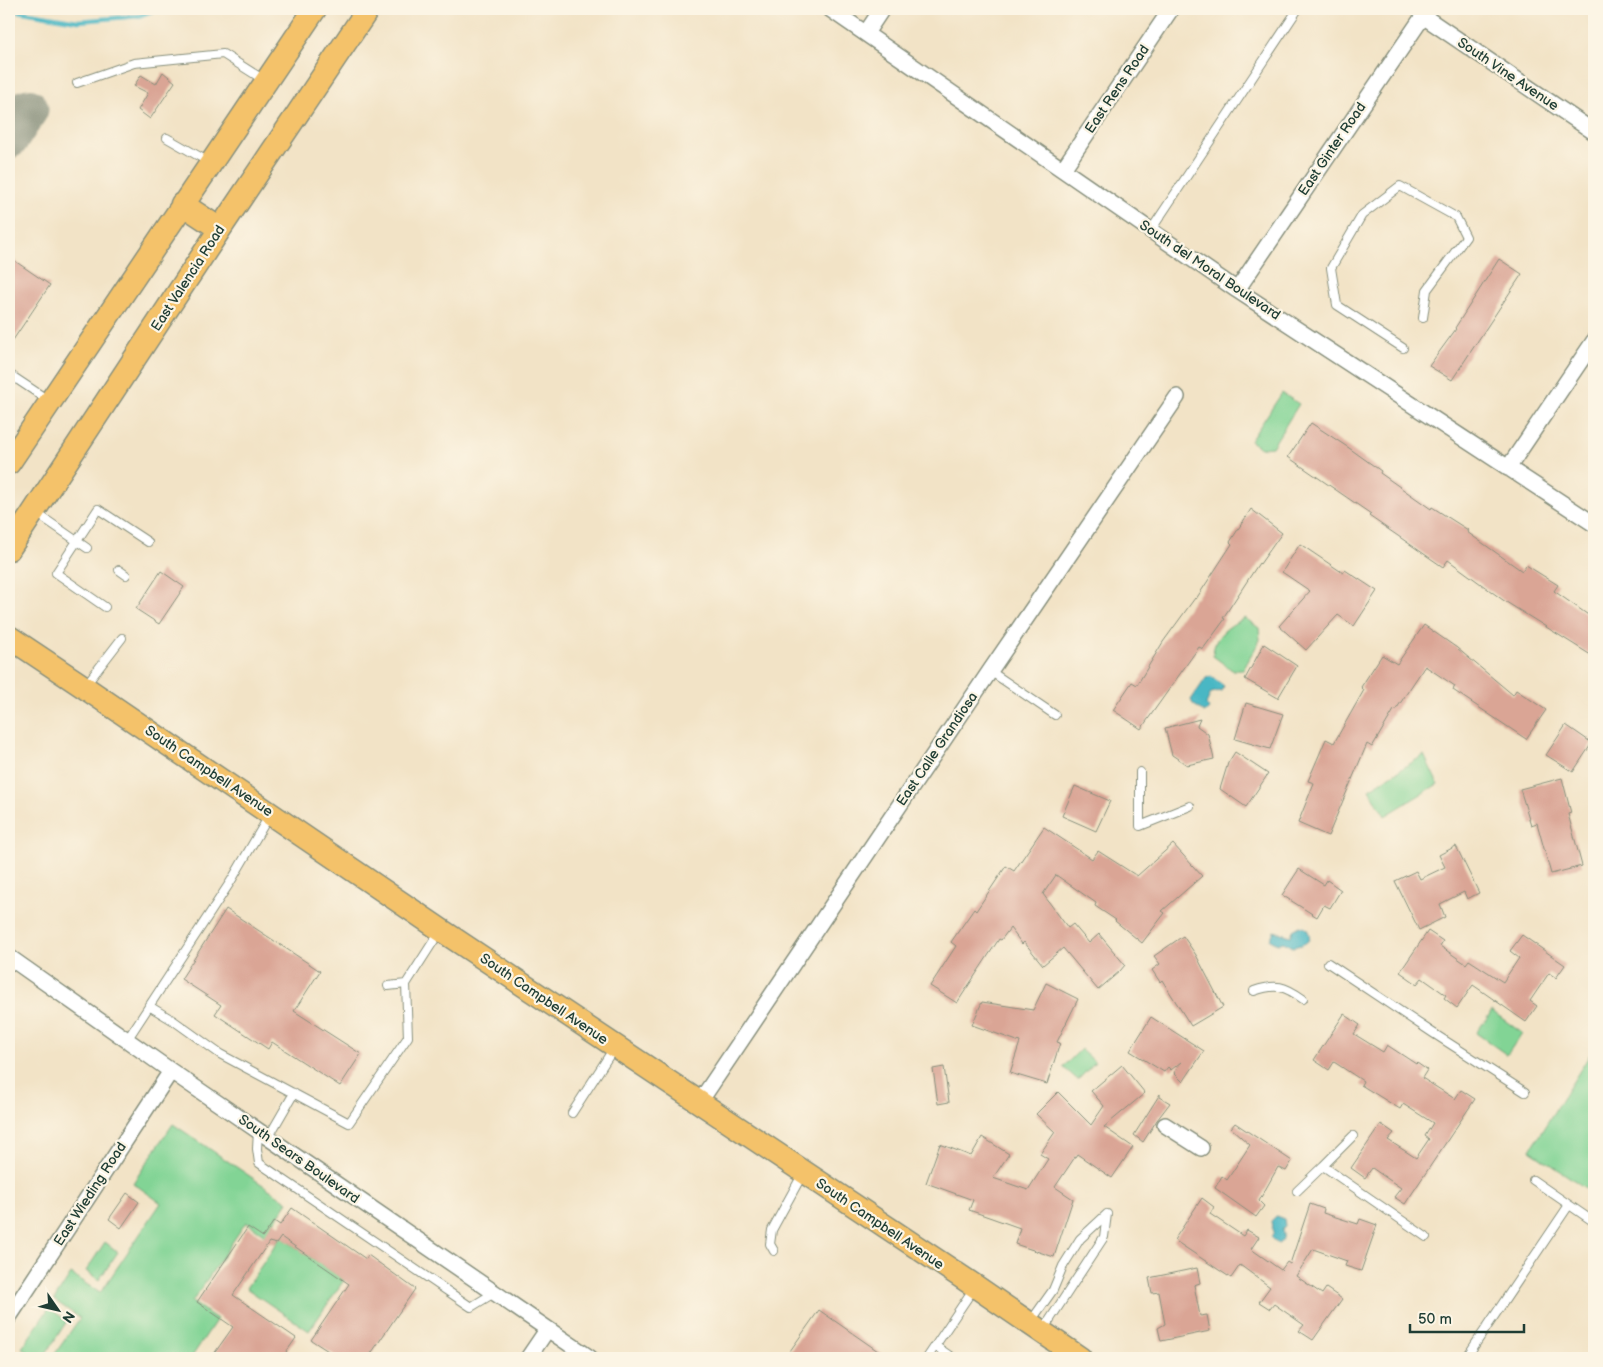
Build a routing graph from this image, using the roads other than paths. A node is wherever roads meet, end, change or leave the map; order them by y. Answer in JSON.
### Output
{"nodes":[{"id":1,"x":315,"y":9,"type":"edge"},
{"id":2,"x":368,"y":9,"type":"edge"},
{"id":3,"x":830,"y":9,"type":"edge"},
{"id":4,"x":882,"y":9,"type":"edge"},
{"id":5,"x":1171,"y":9,"type":"edge"},
{"id":6,"x":1298,"y":9,"type":"edge"},
{"id":7,"x":1425,"y":13,"type":"edge"},
{"id":8,"x":866,"y":33,"type":"junction"},
{"id":9,"x":265,"y":81,"type":"junction"},
{"id":10,"x":77,"y":82,"type":"dead end"},
{"id":11,"x":1594,"y":132,"type":"edge"},
{"id":12,"x":167,"y":138,"type":"dead end"},
{"id":13,"x":210,"y":163,"type":"junction"},
{"id":14,"x":1063,"y":169,"type":"junction"},
{"id":15,"x":182,"y":204,"type":"junction"},
{"id":16,"x":220,"y":229,"type":"junction"},
{"id":17,"x":1151,"y":230,"type":"junction"},
{"id":18,"x":1237,"y":290,"type":"junction"},
{"id":19,"x":1423,"y":318,"type":"dead end"},
{"id":20,"x":1594,"y":341,"type":"edge"},
{"id":21,"x":1403,"y":348,"type":"dead end"},
{"id":22,"x":9,"y":374,"type":"edge"},
{"id":23,"x":1177,"y":397,"type":"dead end"},
{"id":24,"x":50,"y":402,"type":"junction"},
{"id":25,"x":9,"y":463,"type":"edge"},
{"id":26,"x":1508,"y":468,"type":"junction"},
{"id":27,"x":34,"y":512,"type":"junction"},
{"id":28,"x":1594,"y":524,"type":"edge"},
{"id":29,"x":77,"y":541,"type":"junction"},
{"id":30,"x":148,"y":542,"type":"dead end"},
{"id":31,"x":87,"y":548,"type":"dead end"},
{"id":32,"x":9,"y":549,"type":"edge"},
{"id":33,"x":119,"y":570,"type":"dead end"},
{"id":34,"x":126,"y":575,"type":"dead end"},
{"id":35,"x":105,"y":607,"type":"dead end"},
{"id":36,"x":9,"y":638,"type":"edge"},
{"id":37,"x":122,"y":638,"type":"dead end"},
{"id":38,"x":990,"y":671,"type":"junction"},
{"id":39,"x":84,"y":687,"type":"junction"},
{"id":40,"x":1055,"y":715,"type":"dead end"},
{"id":41,"x":1140,"y":772,"type":"dead end"},
{"id":42,"x":1190,"y":806,"type":"dead end"},
{"id":43,"x":270,"y":813,"type":"junction"},
{"id":44,"x":441,"y":930,"type":"junction"},
{"id":45,"x":9,"y":957,"type":"edge"},
{"id":46,"x":1328,"y":963,"type":"dead end"},
{"id":47,"x":406,"y":984,"type":"junction"},
{"id":48,"x":388,"y":986,"type":"dead end"},
{"id":49,"x":1254,"y":991,"type":"dead end"},
{"id":50,"x":1303,"y":999,"type":"dead end"},
{"id":51,"x":149,"y":1006,"type":"junction"},
{"id":52,"x":127,"y":1040,"type":"junction"},
{"id":53,"x":615,"y":1047,"type":"junction"},
{"id":54,"x":171,"y":1071,"type":"junction"},
{"id":55,"x":1525,"y":1092,"type":"dead end"},
{"id":56,"x":294,"y":1093,"type":"junction"},
{"id":57,"x":699,"y":1103,"type":"junction"},
{"id":58,"x":572,"y":1113,"type":"dead end"},
{"id":59,"x":1165,"y":1125,"type":"dead end"},
{"id":60,"x":263,"y":1134,"type":"junction"},
{"id":61,"x":1353,"y":1136,"type":"dead end"},
{"id":62,"x":1201,"y":1148,"type":"dead end"},
{"id":63,"x":1323,"y":1166,"type":"junction"},
{"id":64,"x":803,"y":1173,"type":"junction"},
{"id":65,"x":1533,"y":1180,"type":"dead end"},
{"id":66,"x":1297,"y":1191,"type":"dead end"},
{"id":67,"x":1569,"y":1205,"type":"junction"},
{"id":68,"x":1594,"y":1222,"type":"edge"},
{"id":69,"x":1426,"y":1237,"type":"dead end"},
{"id":70,"x":774,"y":1251,"type":"dead end"},
{"id":71,"x":975,"y":1286,"type":"junction"},
{"id":72,"x":494,"y":1293,"type":"junction"},
{"id":73,"x":9,"y":1317,"type":"edge"},
{"id":74,"x":1036,"y":1328,"type":"junction"},
{"id":75,"x":547,"y":1330,"type":"junction"},
{"id":76,"x":937,"y":1347,"type":"dead end"},
{"id":77,"x":528,"y":1358,"type":"edge"},
{"id":78,"x":590,"y":1358,"type":"edge"},
{"id":79,"x":927,"y":1358,"type":"edge"},
{"id":80,"x":953,"y":1358,"type":"edge"},
{"id":81,"x":1080,"y":1358,"type":"edge"},
{"id":82,"x":1466,"y":1358,"type":"edge"}],
"edges":[{"from":1,"to":9,"type":"main road"},
{"from":2,"to":16,"type":"main road","name":"East Valencia Road"},
{"from":3,"to":8,"type":"street","name":"South del Moral Boulevard"},
{"from":4,"to":8,"type":"street"},
{"from":5,"to":14,"type":"street","name":"East Rens Road"},
{"from":6,"to":17,"type":"lane"},
{"from":7,"to":11,"type":"street","name":"South Vine Avenue"},
{"from":7,"to":18,"type":"street","name":"East Ginter Road"},
{"from":8,"to":14,"type":"street","name":"South del Moral Boulevard"},
{"from":9,"to":10,"type":"lane"},
{"from":9,"to":13,"type":"main road"},
{"from":12,"to":13,"type":"lane"},
{"from":13,"to":15,"type":"main road"},
{"from":14,"to":17,"type":"street","name":"South del Moral Boulevard"},
{"from":15,"to":16,"type":"main road"},
{"from":15,"to":24,"type":"main road"},
{"from":16,"to":27,"type":"main road","name":"East Valencia Road"},
{"from":17,"to":18,"type":"street","name":"South del Moral Boulevard"},
{"from":18,"to":26,"type":"street","name":"South del Moral Boulevard"},
{"from":19,"to":21,"type":"lane"},
{"from":20,"to":26,"type":"street"},
{"from":22,"to":24,"type":"lane"},
{"from":23,"to":38,"type":"street","name":"East Calle Grandiosa"},
{"from":24,"to":25,"type":"main road"},
{"from":26,"to":28,"type":"street","name":"South del Moral Boulevard"},
{"from":27,"to":29,"type":"lane"},
{"from":27,"to":32,"type":"main road","name":"East Valencia Road"},
{"from":29,"to":30,"type":"lane"},
{"from":29,"to":31,"type":"lane"},
{"from":29,"to":35,"type":"lane"},
{"from":33,"to":34,"type":"lane"},
{"from":36,"to":39,"type":"main road","name":"South Campbell Avenue"},
{"from":37,"to":39,"type":"lane"},
{"from":38,"to":40,"type":"lane"},
{"from":38,"to":57,"type":"street","name":"East Calle Grandiosa"},
{"from":39,"to":43,"type":"main road","name":"South Campbell Avenue"},
{"from":41,"to":42,"type":"lane"},
{"from":43,"to":44,"type":"main road","name":"South Campbell Avenue"},
{"from":43,"to":51,"type":"lane"},
{"from":44,"to":47,"type":"lane"},
{"from":44,"to":53,"type":"main road","name":"South Campbell Avenue"},
{"from":45,"to":52,"type":"street","name":"South Sears Boulevard"},
{"from":46,"to":55,"type":"lane"},
{"from":47,"to":48,"type":"lane"},
{"from":47,"to":56,"type":"lane"},
{"from":49,"to":50,"type":"lane"},
{"from":51,"to":52,"type":"lane"},
{"from":51,"to":56,"type":"lane"},
{"from":52,"to":54,"type":"street","name":"South Sears Boulevard"},
{"from":53,"to":57,"type":"main road","name":"South Campbell Avenue"},
{"from":53,"to":58,"type":"lane"},
{"from":54,"to":60,"type":"street","name":"South Sears Boulevard"},
{"from":54,"to":73,"type":"street","name":"East Wieding Road"},
{"from":56,"to":60,"type":"lane"},
{"from":57,"to":64,"type":"main road","name":"South Campbell Avenue"},
{"from":59,"to":62,"type":"street"},
{"from":60,"to":72,"type":"street","name":"South Sears Boulevard"},
{"from":60,"to":72,"type":"lane"},
{"from":61,"to":63,"type":"lane"},
{"from":63,"to":66,"type":"lane"},
{"from":63,"to":69,"type":"lane"},
{"from":64,"to":70,"type":"lane"},
{"from":64,"to":71,"type":"main road","name":"South Campbell Avenue"},
{"from":65,"to":67,"type":"lane"},
{"from":67,"to":68,"type":"lane"},
{"from":67,"to":82,"type":"lane"},
{"from":71,"to":74,"type":"main road","name":"South Campbell Avenue"},
{"from":71,"to":79,"type":"lane"},
{"from":72,"to":75,"type":"street","name":"South Sears Boulevard"},
{"from":74,"to":74,"type":"lane"},
{"from":74,"to":81,"type":"main road","name":"South Campbell Avenue"},
{"from":75,"to":77,"type":"street"},
{"from":75,"to":78,"type":"street","name":"South Sears Boulevard"},
{"from":76,"to":80,"type":"lane"}]}
